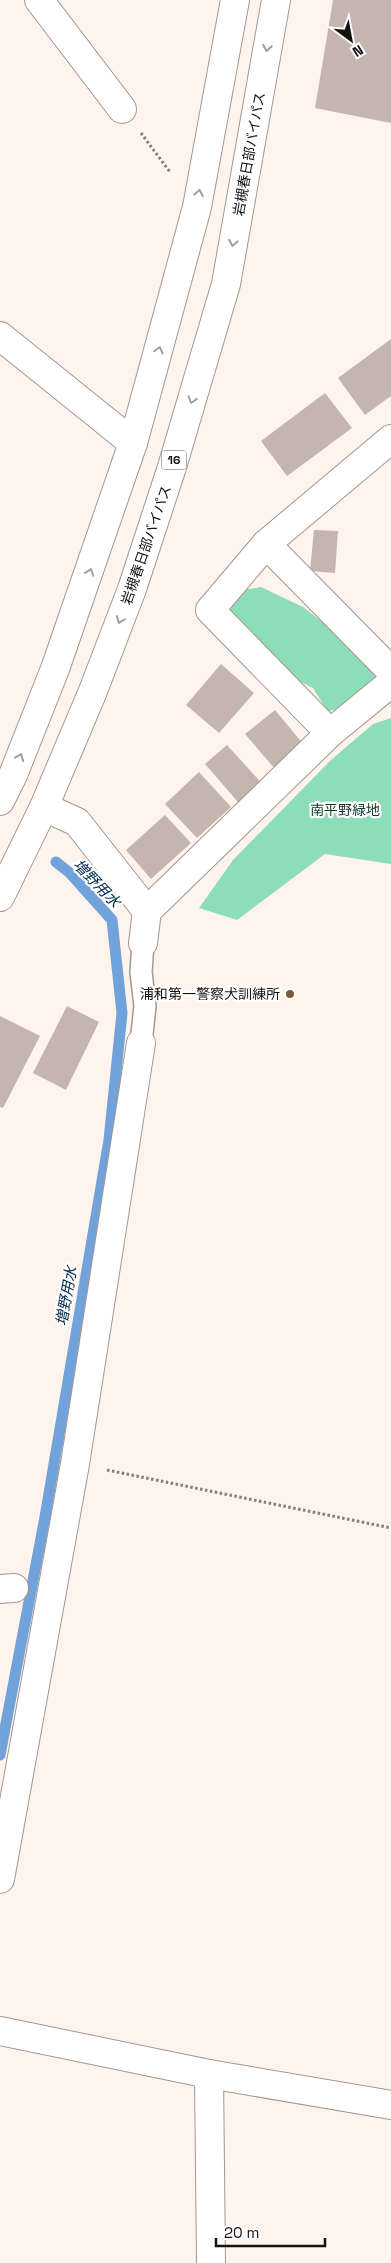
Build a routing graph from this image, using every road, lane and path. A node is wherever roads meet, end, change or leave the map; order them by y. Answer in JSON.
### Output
{"nodes":[{"id":1,"x":39,"y":0,"type":"edge"},
{"id":2,"x":235,"y":0,"type":"edge"},
{"id":3,"x":276,"y":0,"type":"edge"},
{"id":4,"x":122,"y":109,"type":"joint"},
{"id":5,"x":197,"y":206,"type":"junction"},
{"id":6,"x":0,"y":336,"type":"edge"},
{"id":7,"x":391,"y":440,"type":"edge"},
{"id":8,"x":134,"y":443,"type":"junction"},
{"id":9,"x":266,"y":544,"type":"junction"},
{"id":10,"x":391,"y":671,"type":"edge"},
{"id":11,"x":391,"y":683,"type":"edge"},
{"id":12,"x":330,"y":733,"type":"junction"},
{"id":13,"x":0,"y":801,"type":"edge"},
{"id":14,"x":44,"y":807,"type":"junction"},
{"id":15,"x":0,"y":897,"type":"edge"},
{"id":16,"x":147,"y":911,"type":"junction"},
{"id":17,"x":144,"y":942,"type":"joint"},
{"id":18,"x":141,"y":1043,"type":"joint"},
{"id":19,"x":75,"y":1464,"type":"junction"},
{"id":20,"x":391,"y":1528,"type":"edge"},
{"id":21,"x":0,"y":1879,"type":"edge"},
{"id":22,"x":0,"y":2031,"type":"edge"},
{"id":23,"x":210,"y":2074,"type":"junction"},
{"id":24,"x":391,"y":2105,"type":"edge"},
{"id":25,"x":211,"y":2263,"type":"edge"}],
"edges":[{"from":1,"to":4,"type":"main road"},
{"from":5,"to":2,"type":"main road","one_way":true},
{"from":3,"to":14,"type":"main road","name":"岩槻春日部バイパス","number":"16","one_way":true},
{"from":4,"to":5,"type":"path"},
{"from":8,"to":5,"type":"main road","one_way":true},
{"from":6,"to":8,"type":"main road"},
{"from":7,"to":9,"type":"main road"},
{"from":13,"to":8,"type":"main road","one_way":true},
{"from":9,"to":10,"type":"main road"},
{"from":9,"to":12,"type":"main road"},
{"from":11,"to":12,"type":"main road"},
{"from":12,"to":16,"type":"main road"},
{"from":14,"to":15,"type":"main road","name":"岩槻春日部バイパス","number":"16"},
{"from":14,"to":16,"type":"main road"},
{"from":16,"to":17,"type":"main road"},
{"from":17,"to":18,"type":"lane"},
{"from":18,"to":19,"type":"main road"},
{"from":19,"to":20,"type":"path"},
{"from":19,"to":21,"type":"main road"},
{"from":22,"to":23,"type":"main road"},
{"from":23,"to":24,"type":"main road"},
{"from":23,"to":25,"type":"main road"}]}
